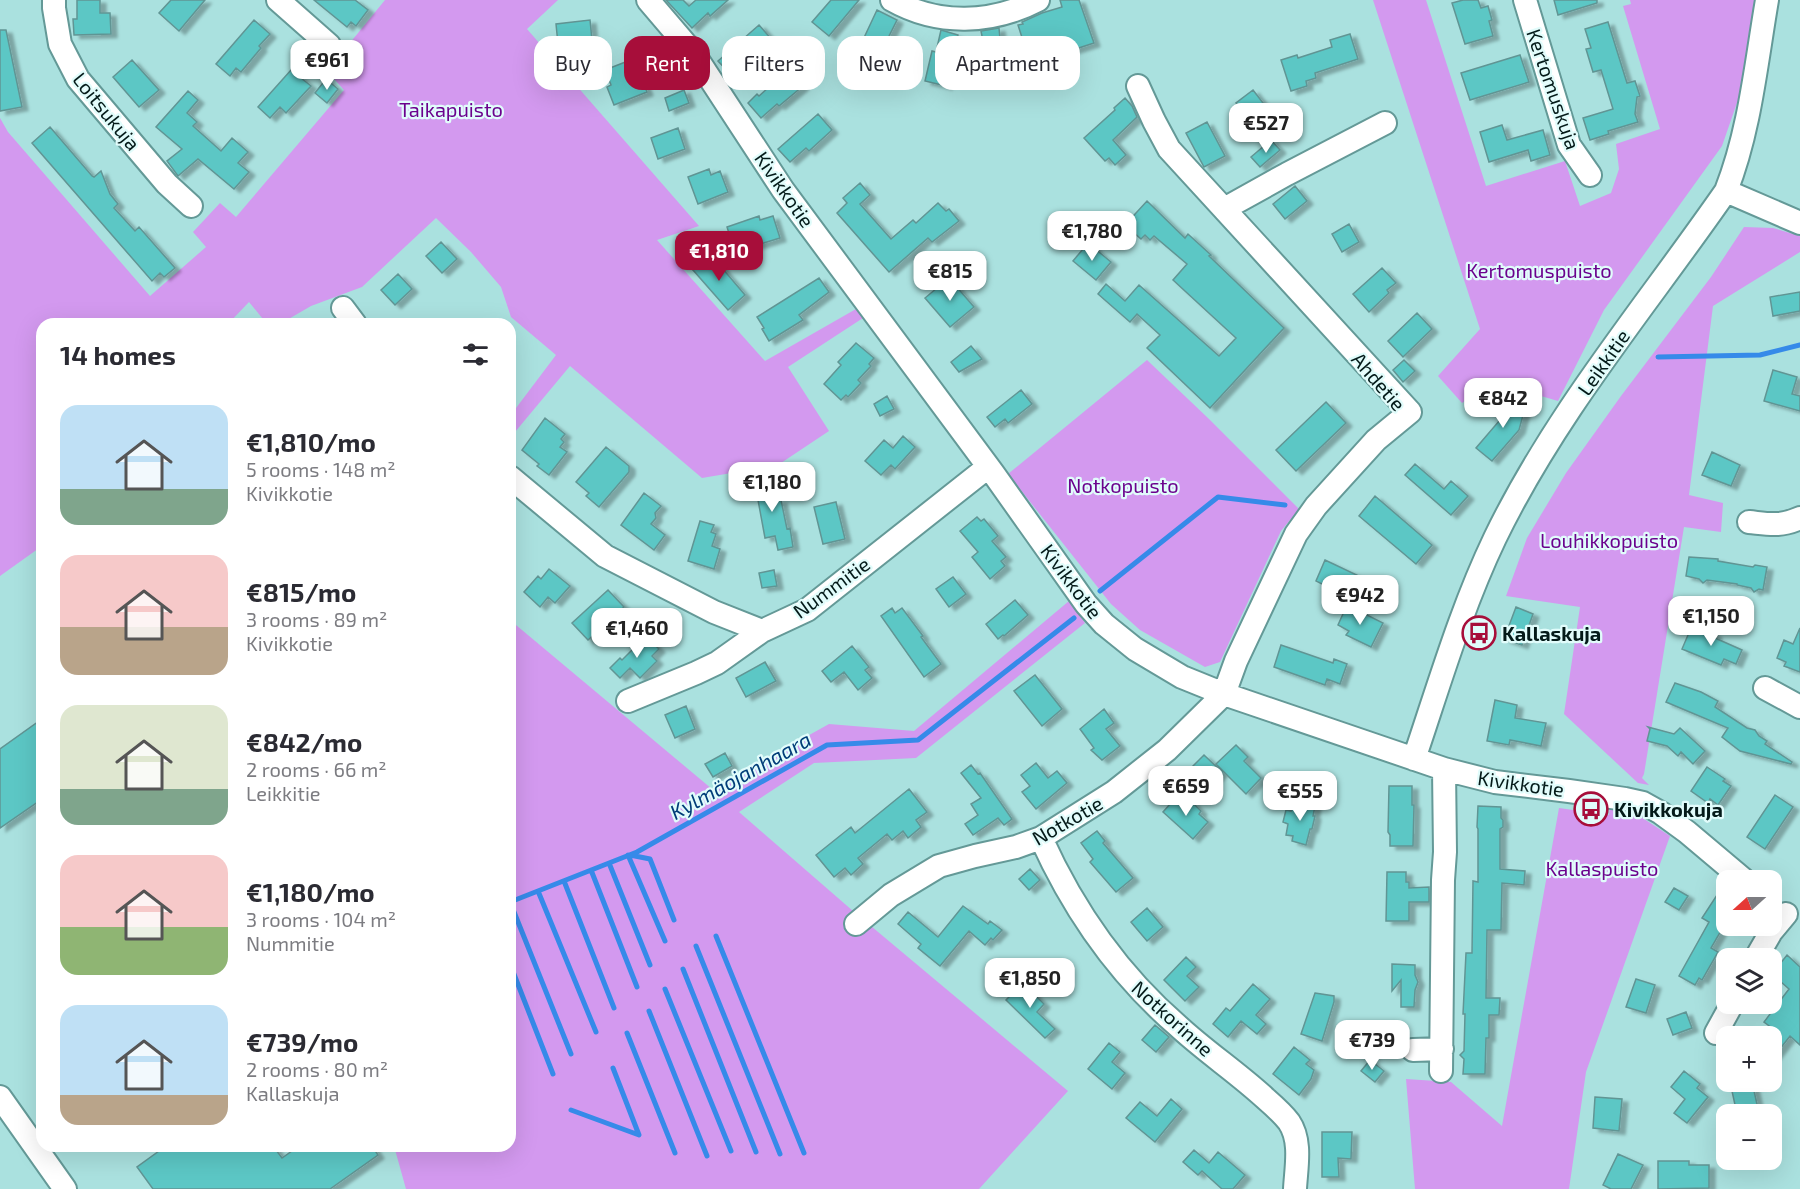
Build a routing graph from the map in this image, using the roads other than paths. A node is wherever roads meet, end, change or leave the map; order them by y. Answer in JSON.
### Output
{"nodes":[{"id":1,"x":54,"y":0,"type":"edge"},
{"id":2,"x":278,"y":0,"type":"edge"},
{"id":3,"x":648,"y":0,"type":"edge"},
{"id":4,"x":892,"y":0,"type":"edge"},
{"id":5,"x":1038,"y":0,"type":"edge"},
{"id":6,"x":1525,"y":0,"type":"edge"},
{"id":7,"x":1767,"y":0,"type":"edge"},
{"id":8,"x":329,"y":45,"type":"dead end"},
{"id":9,"x":1138,"y":86,"type":"dead end"},
{"id":10,"x":1385,"y":123,"type":"dead end"},
{"id":11,"x":1590,"y":175,"type":"dead end"},
{"id":12,"x":1726,"y":191,"type":"junction"},
{"id":13,"x":191,"y":206,"type":"dead end"},
{"id":14,"x":1224,"y":209,"type":"junction"},
{"id":15,"x":1800,"y":223,"type":"edge"},
{"id":16,"x":988,"y":467,"type":"junction"},
{"id":17,"x":516,"y":482,"type":"edge"},
{"id":18,"x":1800,"y":518,"type":"edge"},
{"id":19,"x":1749,"y":522,"type":"dead end"},
{"id":20,"x":762,"y":631,"type":"junction"},
{"id":21,"x":1765,"y":688,"type":"dead end"},
{"id":22,"x":1224,"y":694,"type":"junction"},
{"id":23,"x":628,"y":701,"type":"dead end"},
{"id":24,"x":1800,"y":707,"type":"edge"},
{"id":25,"x":1414,"y":759,"type":"junction"},
{"id":26,"x":1444,"y":770,"type":"junction"},
{"id":27,"x":1041,"y":838,"type":"junction"},
{"id":28,"x":1732,"y":870,"type":"edge"},
{"id":29,"x":1786,"y":914,"type":"edge"},
{"id":30,"x":856,"y":924,"type":"dead end"},
{"id":31,"x":1762,"y":948,"type":"edge"},
{"id":32,"x":1413,"y":1050,"type":"dead end"},
{"id":33,"x":0,"y":1097,"type":"edge"},
{"id":34,"x":36,"y":1148,"type":"edge"},
{"id":35,"x":39,"y":1152,"type":"edge"},
{"id":36,"x":65,"y":1189,"type":"edge"},
{"id":37,"x":1295,"y":1189,"type":"edge"}],
"edges":[{"from":1,"to":13,"type":"street","name":"Loitsukuja"},
{"from":2,"to":8,"type":"street"},
{"from":3,"to":16,"type":"street","name":"Kivikkotie"},
{"from":4,"to":5,"type":"street"},
{"from":6,"to":11,"type":"street","name":"Kertomuskuja"},
{"from":7,"to":12,"type":"street","name":"Leikkitie"},
{"from":9,"to":14,"type":"street","name":"Ahdetie"},
{"from":10,"to":14,"type":"street"},
{"from":12,"to":15,"type":"street"},
{"from":12,"to":25,"type":"street","name":"Leikkitie"},
{"from":14,"to":22,"type":"street","name":"Ahdetie"},
{"from":16,"to":20,"type":"street","name":"Nummitie"},
{"from":16,"to":22,"type":"street","name":"Kivikkotie"},
{"from":17,"to":20,"type":"street"},
{"from":18,"to":19,"type":"street"},
{"from":20,"to":23,"type":"street","name":"Nummitie"},
{"from":21,"to":24,"type":"street"},
{"from":22,"to":25,"type":"street","name":"Kivikkotie"},
{"from":22,"to":27,"type":"street","name":"Notkotie"},
{"from":25,"to":26,"type":"street","name":"Kivikkotie"},
{"from":26,"to":28,"type":"street","name":"Kivikkotie"},
{"from":26,"to":32,"type":"street"},
{"from":27,"to":30,"type":"street","name":"Notkotie"},
{"from":27,"to":37,"type":"street","name":"Notkorinne"},
{"from":29,"to":31,"type":"street"},
{"from":33,"to":34,"type":"street"},
{"from":35,"to":36,"type":"street"}]}
